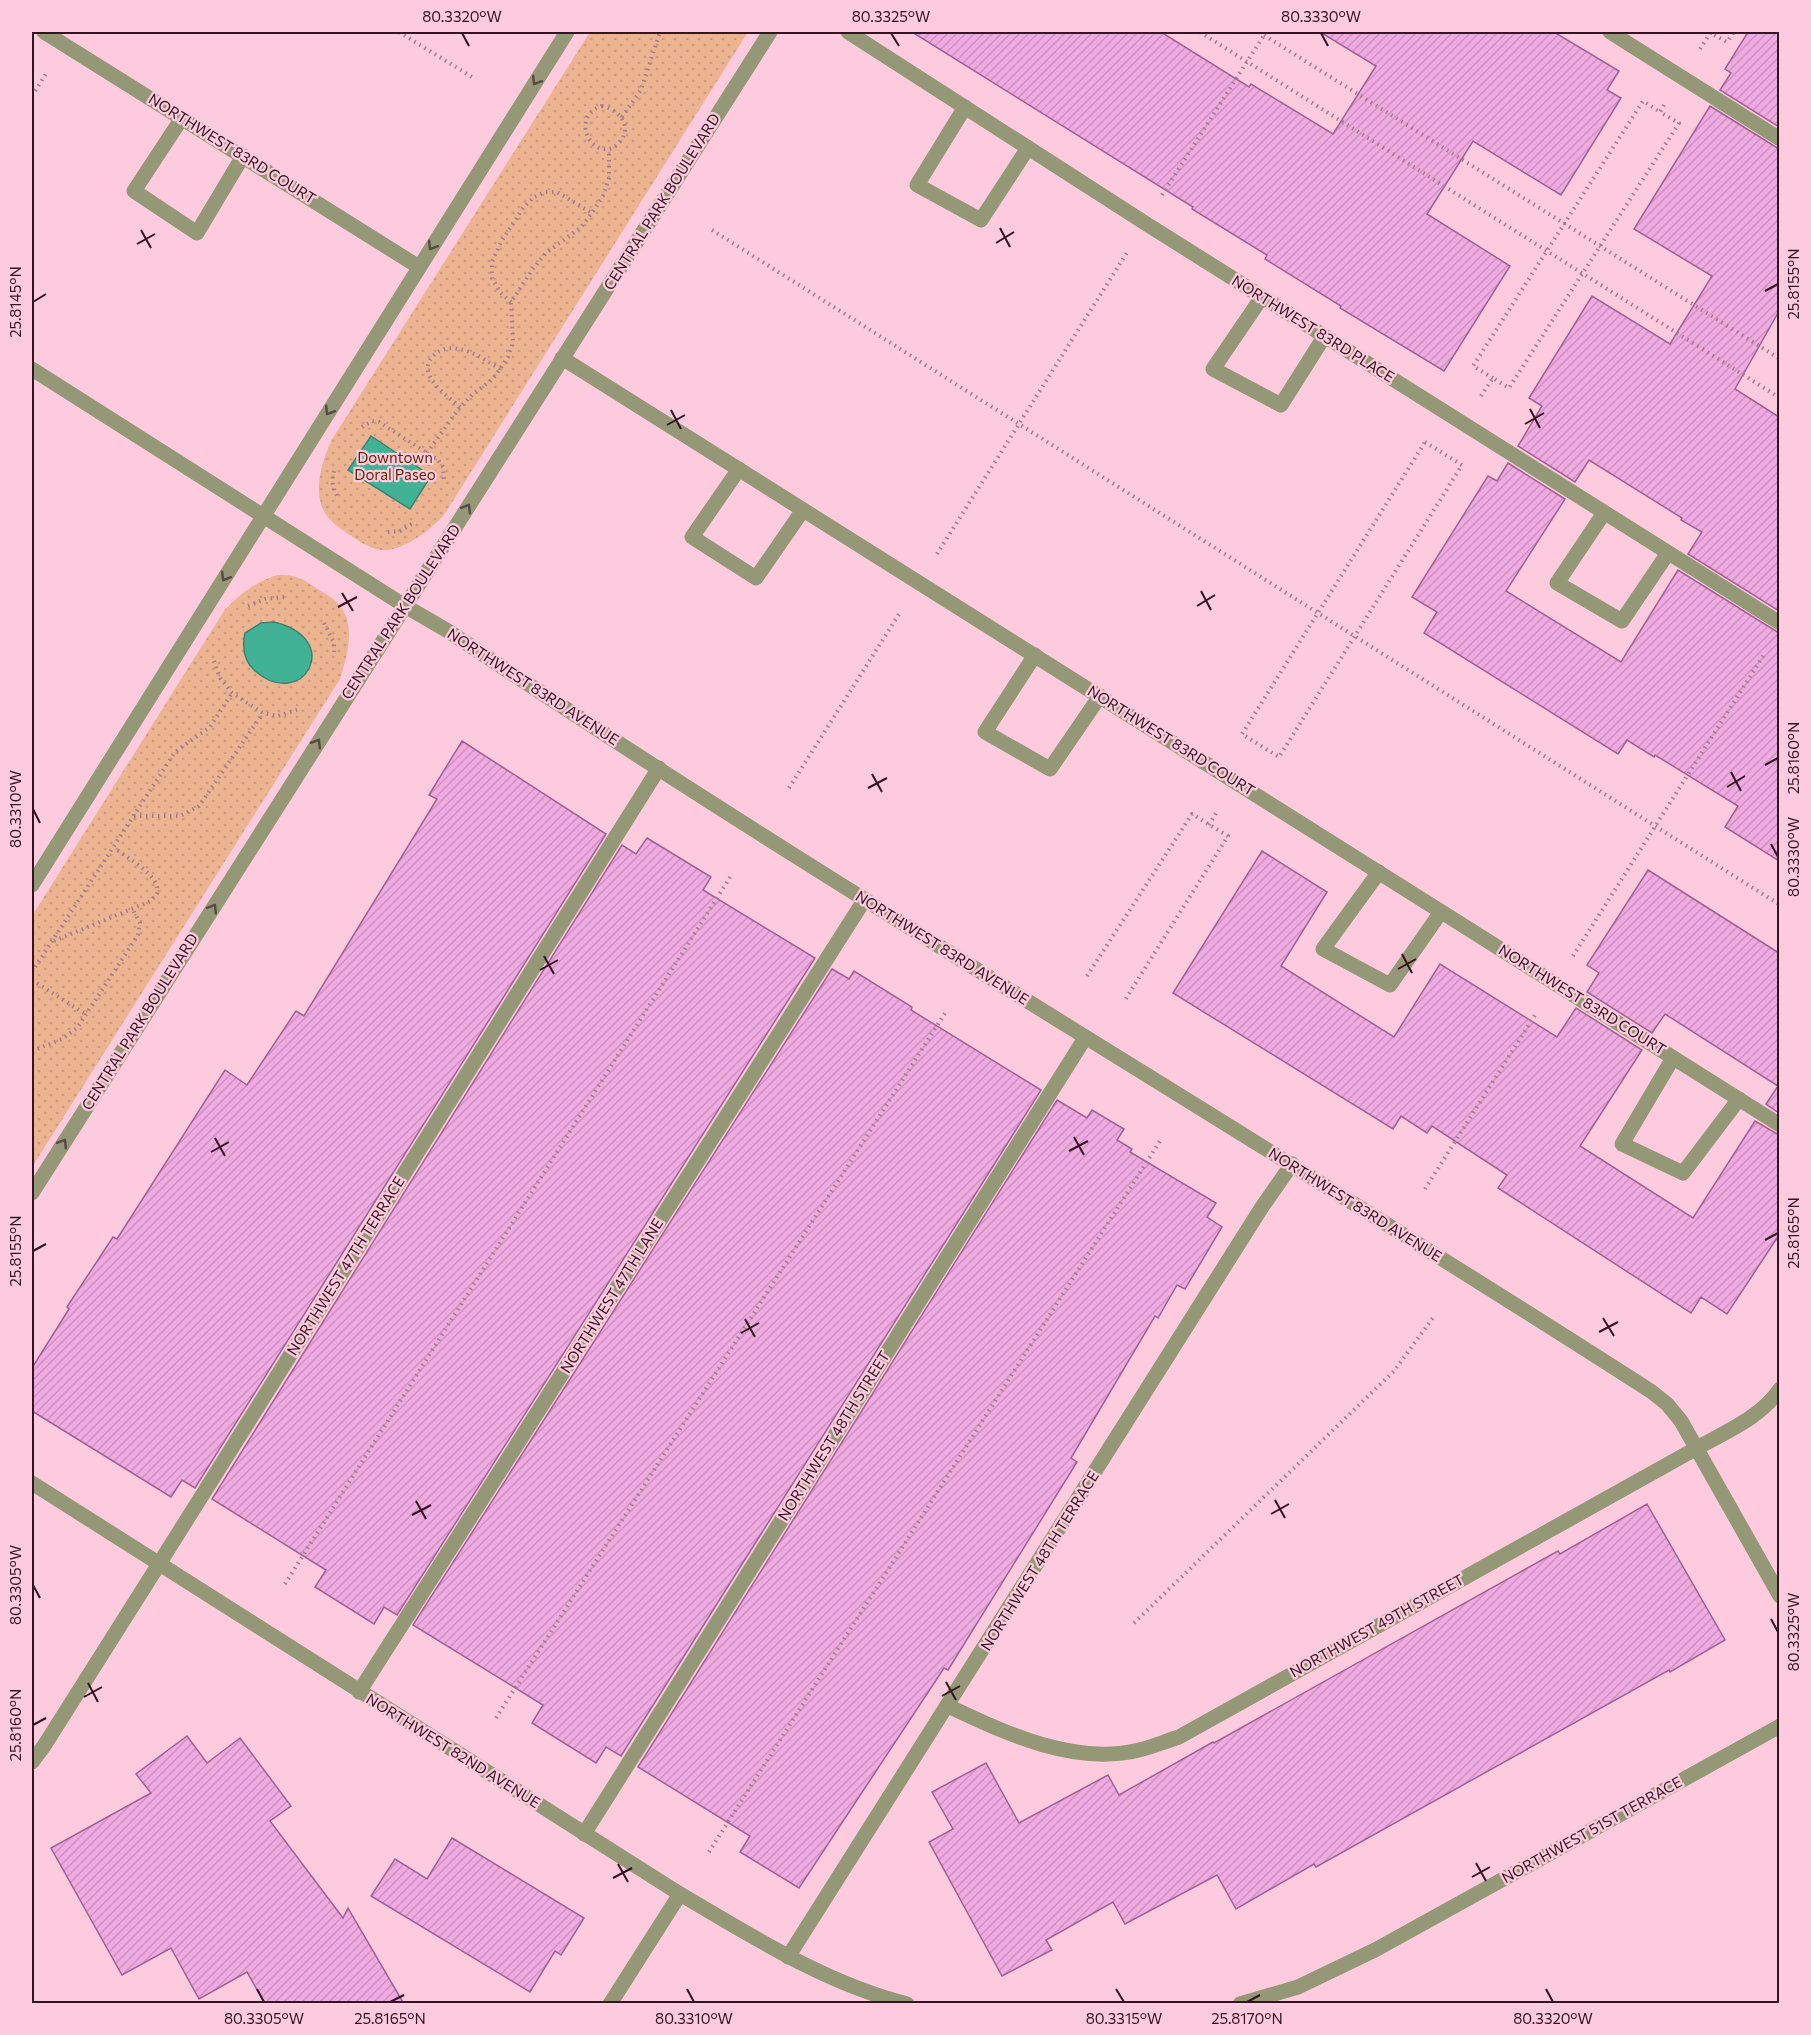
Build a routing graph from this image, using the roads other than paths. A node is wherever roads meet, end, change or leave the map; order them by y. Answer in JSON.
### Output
{"nodes":[{"id":1,"x":44,"y":32,"type":"edge"},
{"id":2,"x":567,"y":32,"type":"edge"},
{"id":3,"x":770,"y":32,"type":"edge"},
{"id":4,"x":848,"y":32,"type":"edge"},
{"id":5,"x":1610,"y":32,"type":"edge"},
{"id":6,"x":965,"y":107,"type":"junction"},
{"id":7,"x":182,"y":118,"type":"junction"},
{"id":8,"x":1779,"y":139,"type":"edge"},
{"id":9,"x":1028,"y":148,"type":"junction"},
{"id":10,"x":243,"y":156,"type":"junction"},
{"id":11,"x":420,"y":267,"type":"junction"},
{"id":12,"x":1262,"y":297,"type":"junction"},
{"id":13,"x":1324,"y":337,"type":"junction"},
{"id":14,"x":562,"y":358,"type":"junction"},
{"id":15,"x":32,"y":369,"type":"edge"},
{"id":16,"x":738,"y":469,"type":"junction"},
{"id":17,"x":803,"y":510,"type":"junction"},
{"id":18,"x":1604,"y":513,"type":"junction"},
{"id":19,"x":263,"y":516,"type":"junction"},
{"id":20,"x":1668,"y":553,"type":"junction"},
{"id":21,"x":405,"y":606,"type":"junction"},
{"id":22,"x":1779,"y":623,"type":"edge"},
{"id":23,"x":1035,"y":655,"type":"junction"},
{"id":24,"x":1100,"y":696,"type":"junction"},
{"id":25,"x":659,"y":768,"type":"junction"},
{"id":26,"x":1379,"y":872,"type":"junction"},
{"id":27,"x":32,"y":885,"type":"edge"},
{"id":28,"x":865,"y":899,"type":"junction"},
{"id":29,"x":1441,"y":912,"type":"junction"},
{"id":30,"x":1085,"y":1038,"type":"junction"},
{"id":31,"x":1672,"y":1058,"type":"junction"},
{"id":32,"x":1740,"y":1100,"type":"junction"},
{"id":33,"x":1779,"y":1125,"type":"edge"},
{"id":34,"x":1292,"y":1164,"type":"junction"},
{"id":35,"x":32,"y":1193,"type":"edge"},
{"id":36,"x":1779,"y":1389,"type":"edge"},
{"id":37,"x":1697,"y":1448,"type":"junction"},
{"id":38,"x":32,"y":1483,"type":"edge"},
{"id":39,"x":159,"y":1564,"type":"junction"},
{"id":40,"x":1779,"y":1596,"type":"edge"},
{"id":41,"x":359,"y":1692,"type":"junction"},
{"id":42,"x":948,"y":1706,"type":"junction"},
{"id":43,"x":1779,"y":1726,"type":"edge"},
{"id":44,"x":32,"y":1762,"type":"edge"},
{"id":45,"x":584,"y":1834,"type":"junction"},
{"id":46,"x":680,"y":1894,"type":"junction"},
{"id":47,"x":789,"y":1957,"type":"junction"},
{"id":48,"x":610,"y":2004,"type":"edge"},
{"id":49,"x":907,"y":2004,"type":"edge"},
{"id":50,"x":1240,"y":2004,"type":"edge"}],
"edges":[{"from":1,"to":7,"type":"street","name":"NORTHWEST 83RD COURT"},
{"from":2,"to":11,"type":"street","one_way":true},
{"from":3,"to":14,"type":"street","name":"CENTRAL PARK BOULEVARD"},
{"from":4,"to":6,"type":"street","name":"NORTHWEST 83RD PLACE"},
{"from":5,"to":8,"type":"street"},
{"from":6,"to":9,"type":"street","name":"NORTHWEST 83RD PLACE"},
{"from":6,"to":9,"type":"street"},
{"from":7,"to":10,"type":"street","name":"NORTHWEST 83RD COURT"},
{"from":7,"to":10,"type":"street"},
{"from":9,"to":12,"type":"street","name":"NORTHWEST 83RD PLACE"},
{"from":10,"to":11,"type":"street","name":"NORTHWEST 83RD COURT"},
{"from":11,"to":19,"type":"street","one_way":true},
{"from":12,"to":13,"type":"street","name":"NORTHWEST 83RD PLACE"},
{"from":12,"to":13,"type":"street"},
{"from":13,"to":18,"type":"street","name":"NORTHWEST 83RD PLACE"},
{"from":14,"to":16,"type":"street","name":"NORTHWEST 83RD COURT"},
{"from":21,"to":14,"type":"street","name":"CENTRAL PARK BOULEVARD","one_way":true},
{"from":15,"to":19,"type":"street","name":"NORTHWEST 83RD AVENUE"},
{"from":16,"to":17,"type":"street","name":"NORTHWEST 83RD COURT"},
{"from":16,"to":17,"type":"street"},
{"from":17,"to":23,"type":"street","name":"NORTHWEST 83RD COURT"},
{"from":18,"to":20,"type":"street","name":"NORTHWEST 83RD PLACE"},
{"from":18,"to":20,"type":"street"},
{"from":19,"to":21,"type":"street","name":"NORTHWEST 83RD AVENUE"},
{"from":19,"to":27,"type":"street","one_way":true},
{"from":20,"to":22,"type":"street","name":"NORTHWEST 83RD PLACE"},
{"from":21,"to":25,"type":"street","name":"NORTHWEST 83RD AVENUE"},
{"from":35,"to":21,"type":"street","name":"CENTRAL PARK BOULEVARD","one_way":true},
{"from":23,"to":24,"type":"street","name":"NORTHWEST 83RD COURT"},
{"from":23,"to":24,"type":"street"},
{"from":24,"to":26,"type":"street","name":"NORTHWEST 83RD COURT"},
{"from":25,"to":28,"type":"street","name":"NORTHWEST 83RD AVENUE"},
{"from":25,"to":39,"type":"street","name":"NORTHWEST 47TH TERRACE"},
{"from":26,"to":29,"type":"street","name":"NORTHWEST 83RD COURT"},
{"from":26,"to":29,"type":"street"},
{"from":28,"to":30,"type":"street","name":"NORTHWEST 83RD AVENUE"},
{"from":28,"to":41,"type":"street","name":"NORTHWEST 47TH LANE"},
{"from":29,"to":31,"type":"street","name":"NORTHWEST 83RD COURT"},
{"from":30,"to":34,"type":"street","name":"NORTHWEST 83RD AVENUE"},
{"from":30,"to":45,"type":"street","name":"NORTHWEST 48TH STREET"},
{"from":31,"to":32,"type":"street","name":"NORTHWEST 83RD COURT"},
{"from":31,"to":32,"type":"street"},
{"from":32,"to":33,"type":"street","name":"NORTHWEST 83RD COURT"},
{"from":34,"to":37,"type":"street","name":"NORTHWEST 83RD AVENUE"},
{"from":34,"to":42,"type":"street","name":"NORTHWEST 48TH TERRACE"},
{"from":36,"to":37,"type":"street","name":"NORTHWEST 49TH STREET"},
{"from":37,"to":40,"type":"street","name":"NORTHWEST 83RD AVENUE"},
{"from":37,"to":42,"type":"street","name":"NORTHWEST 49TH STREET"},
{"from":38,"to":39,"type":"street","name":"NORTHWEST 82ND AVENUE"},
{"from":39,"to":41,"type":"street","name":"NORTHWEST 82ND AVENUE"},
{"from":39,"to":44,"type":"street","name":"NORTHWEST 47TH TERRACE"},
{"from":41,"to":45,"type":"street","name":"NORTHWEST 82ND AVENUE"},
{"from":42,"to":47,"type":"street","name":"NORTHWEST 48TH TERRACE"},
{"from":43,"to":50,"type":"street","name":"NORTHWEST 51ST TERRACE"},
{"from":45,"to":46,"type":"street","name":"NORTHWEST 82ND AVENUE"},
{"from":46,"to":47,"type":"street","name":"NORTHWEST 82ND AVENUE"},
{"from":46,"to":48,"type":"street"},
{"from":47,"to":49,"type":"street","name":"NORTHWEST 82ND AVENUE"}]}
